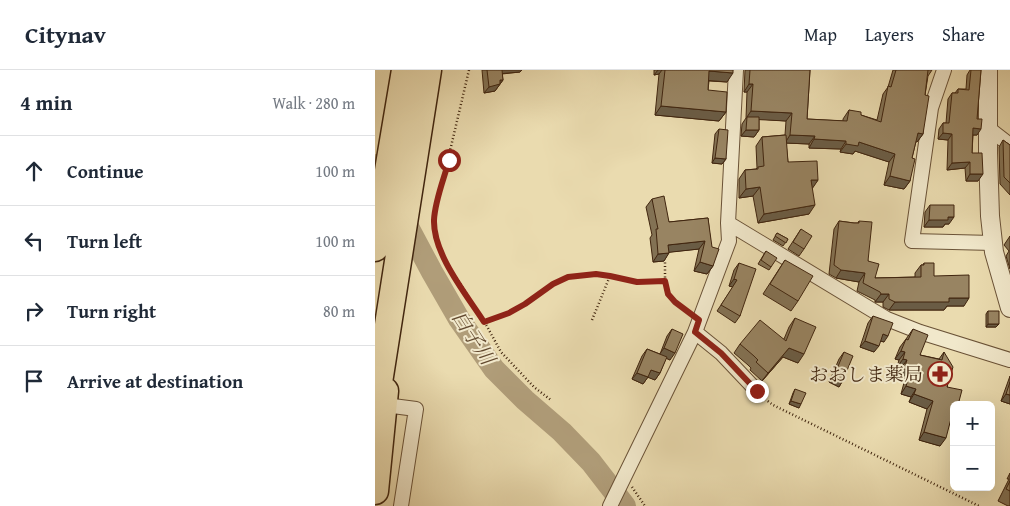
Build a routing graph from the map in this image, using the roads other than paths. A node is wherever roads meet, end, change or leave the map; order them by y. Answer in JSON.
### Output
{"nodes":[{"id":1,"x":405,"y":70,"type":"edge"},
{"id":2,"x":427,"y":70,"type":"edge"},
{"id":3,"x":736,"y":70,"type":"edge"},
{"id":4,"x":944,"y":70,"type":"edge"},
{"id":5,"x":988,"y":70,"type":"edge"},
{"id":6,"x":988,"y":128,"type":"junction"},
{"id":7,"x":1010,"y":145,"type":"edge"},
{"id":8,"x":728,"y":223,"type":"junction"},
{"id":9,"x":993,"y":242,"type":"junction"},
{"id":10,"x":376,"y":243,"type":"edge"},
{"id":11,"x":375,"y":248,"type":"edge"},
{"id":12,"x":392,"y":303,"type":"junction"},
{"id":13,"x":1010,"y":308,"type":"edge"},
{"id":14,"x":697,"y":326,"type":"junction"},
{"id":15,"x":1010,"y":360,"type":"edge"},
{"id":16,"x":757,"y":391,"type":"road end"},
{"id":17,"x":380,"y":406,"type":"edge"},
{"id":18,"x":375,"y":491,"type":"edge"},
{"id":19,"x":401,"y":506,"type":"edge"},
{"id":20,"x":610,"y":506,"type":"edge"}],
"edges":[{"from":1,"to":10,"type":"highway"},
{"from":2,"to":12,"type":"highway"},
{"from":3,"to":8,"type":"street"},
{"from":4,"to":9,"type":"street"},
{"from":5,"to":6,"type":"street"},
{"from":6,"to":7,"type":"street"},
{"from":6,"to":9,"type":"street"},
{"from":8,"to":14,"type":"street"},
{"from":8,"to":15,"type":"street"},
{"from":9,"to":13,"type":"street"},
{"from":10,"to":11,"type":"highway"},
{"from":12,"to":17,"type":"highway"},
{"from":12,"to":18,"type":"highway"},
{"from":14,"to":16,"type":"street"},
{"from":14,"to":20,"type":"street"},
{"from":17,"to":19,"type":"street"}]}
